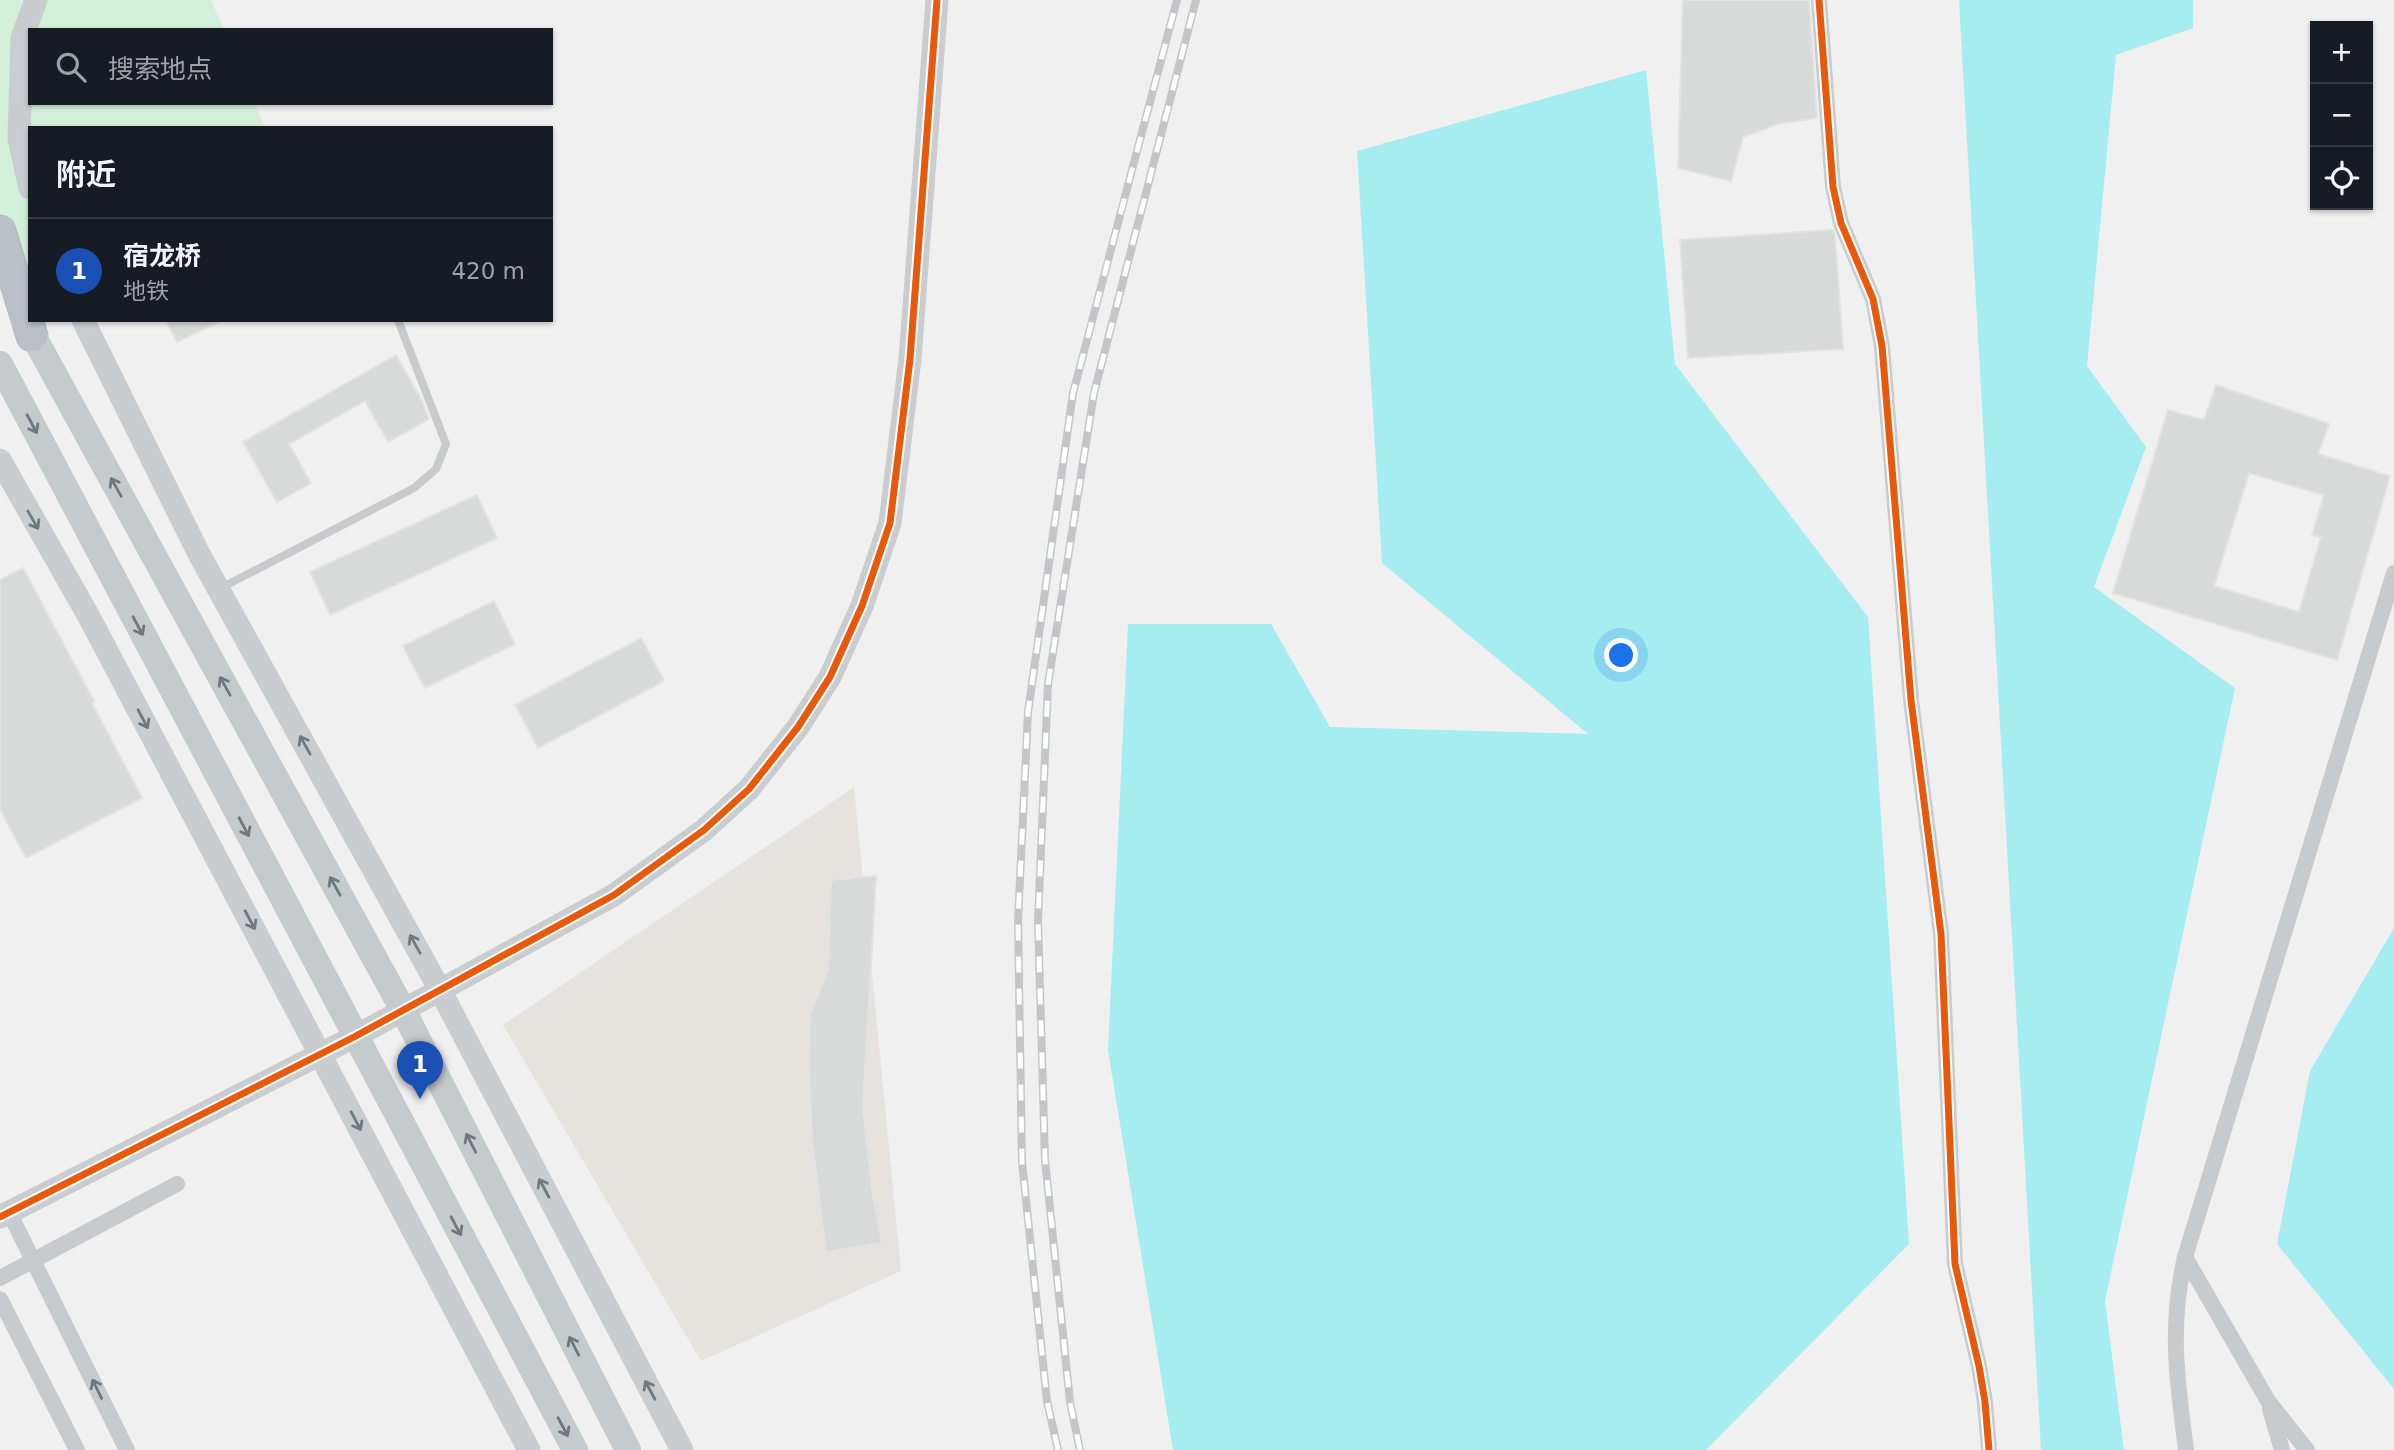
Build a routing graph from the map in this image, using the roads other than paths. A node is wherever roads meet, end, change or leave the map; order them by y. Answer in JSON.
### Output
{"nodes":[{"id":1,"x":36,"y":0,"type":"edge"},
{"id":2,"x":937,"y":0,"type":"edge"},
{"id":3,"x":1819,"y":0,"type":"edge"},
{"id":4,"x":28,"y":179,"type":"edge"},
{"id":5,"x":0,"y":231,"type":"edge"},
{"id":6,"x":0,"y":273,"type":"edge"},
{"id":7,"x":84,"y":322,"type":"edge"},
{"id":8,"x":399,"y":322,"type":"edge"},
{"id":9,"x":32,"y":335,"type":"junction"},
{"id":10,"x":0,"y":364,"type":"edge"},
{"id":11,"x":3,"y":472,"type":"edge"},
{"id":12,"x":2394,"y":573,"type":"edge"},
{"id":13,"x":219,"y":590,"type":"junction"},
{"id":14,"x":440,"y":990,"type":"junction"},
{"id":15,"x":403,"y":1010,"type":"junction"},
{"id":16,"x":354,"y":1037,"type":"junction"},
{"id":17,"x":319,"y":1053,"type":"junction"},
{"id":18,"x":177,"y":1184,"type":"dead end"},
{"id":19,"x":4,"y":1215,"type":"edge"},
{"id":20,"x":2185,"y":1257,"type":"junction"},
{"id":21,"x":34,"y":1261,"type":"junction"},
{"id":22,"x":0,"y":1278,"type":"edge"},
{"id":23,"x":0,"y":1299,"type":"edge"},
{"id":24,"x":2268,"y":1401,"type":"junction"},
{"id":25,"x":77,"y":1450,"type":"edge"},
{"id":26,"x":127,"y":1450,"type":"edge"},
{"id":27,"x":529,"y":1450,"type":"edge"},
{"id":28,"x":575,"y":1450,"type":"edge"},
{"id":29,"x":628,"y":1450,"type":"edge"},
{"id":30,"x":682,"y":1450,"type":"edge"},
{"id":31,"x":1989,"y":1450,"type":"edge"},
{"id":32,"x":2186,"y":1450,"type":"edge"},
{"id":33,"x":2282,"y":1450,"type":"edge"},
{"id":34,"x":2307,"y":1450,"type":"edge"}],
"edges":[{"from":1,"to":4,"type":"street"},
{"from":2,"to":14,"type":"street"},
{"from":3,"to":31,"type":"street"},
{"from":5,"to":9,"type":"highway"},
{"from":6,"to":9,"type":"main road"},
{"from":7,"to":13,"type":"street"},
{"from":8,"to":13,"type":"lane"},
{"from":15,"to":9,"type":"main road","one_way":true},
{"from":10,"to":16,"type":"main road","one_way":true},
{"from":11,"to":17,"type":"street","one_way":true},
{"from":12,"to":20,"type":"street"},
{"from":14,"to":13,"type":"street","one_way":true},
{"from":14,"to":15,"type":"street"},
{"from":30,"to":14,"type":"street","one_way":true},
{"from":15,"to":16,"type":"street"},
{"from":29,"to":15,"type":"main road","one_way":true},
{"from":16,"to":17,"type":"street"},
{"from":16,"to":28,"type":"main road","one_way":true},
{"from":17,"to":19,"type":"street"},
{"from":17,"to":27,"type":"street","one_way":true},
{"from":18,"to":21,"type":"street"},
{"from":19,"to":21,"type":"street"},
{"from":20,"to":24,"type":"street"},
{"from":20,"to":32,"type":"street"},
{"from":21,"to":22,"type":"street"},
{"from":26,"to":21,"type":"street","one_way":true},
{"from":23,"to":25,"type":"street"},
{"from":24,"to":33,"type":"street"},
{"from":24,"to":34,"type":"street"}]}
